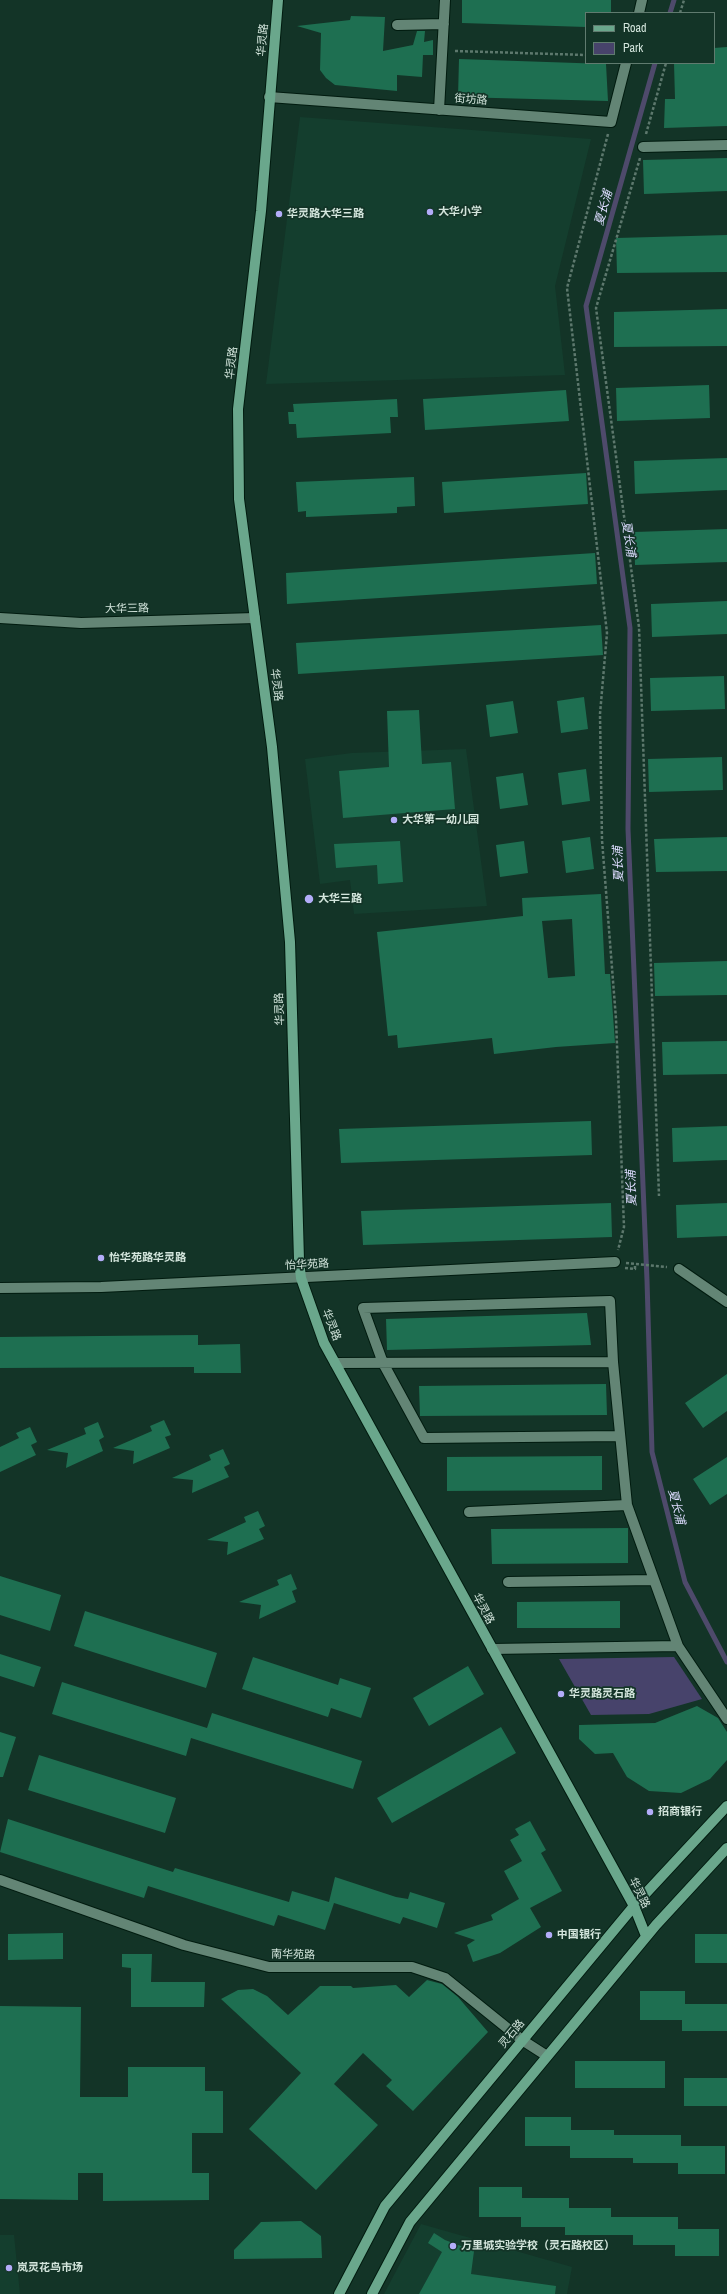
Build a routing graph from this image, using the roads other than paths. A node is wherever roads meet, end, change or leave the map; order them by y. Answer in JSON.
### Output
{"nodes":[{"id":1,"x":278,"y":0,"type":"edge"},
{"id":2,"x":445,"y":0,"type":"edge"},
{"id":3,"x":642,"y":0,"type":"edge"},
{"id":4,"x":639,"y":12,"type":"edge"},
{"id":5,"x":444,"y":24,"type":"junction"},
{"id":6,"x":397,"y":25,"type":"dead end"},
{"id":7,"x":626,"y":64,"type":"edge"},
{"id":8,"x":269,"y":97,"type":"junction"},
{"id":9,"x":440,"y":110,"type":"junction"},
{"id":10,"x":727,"y":145,"type":"edge"},
{"id":11,"x":643,"y":147,"type":"road end"},
{"id":12,"x":0,"y":618,"type":"edge"},
{"id":13,"x":255,"y":618,"type":"junction"},
{"id":14,"x":615,"y":1262,"type":"road end"},
{"id":15,"x":679,"y":1269,"type":"road end"},
{"id":16,"x":301,"y":1278,"type":"junction"},
{"id":17,"x":0,"y":1288,"type":"edge"},
{"id":18,"x":727,"y":1302,"type":"edge"},
{"id":19,"x":613,"y":1362,"type":"junction"},
{"id":20,"x":335,"y":1363,"type":"junction"},
{"id":21,"x":383,"y":1363,"type":"junction"},
{"id":22,"x":620,"y":1436,"type":"junction"},
{"id":23,"x":627,"y":1505,"type":"junction"},
{"id":24,"x":469,"y":1512,"type":"dead end"},
{"id":25,"x":654,"y":1580,"type":"junction"},
{"id":26,"x":508,"y":1582,"type":"dead end"},
{"id":27,"x":678,"y":1646,"type":"junction"},
{"id":28,"x":492,"y":1650,"type":"junction"},
{"id":29,"x":727,"y":1719,"type":"edge"},
{"id":30,"x":727,"y":1806,"type":"edge"},
{"id":31,"x":727,"y":1848,"type":"edge"},
{"id":32,"x":0,"y":1880,"type":"edge"},
{"id":33,"x":634,"y":1906,"type":"junction"},
{"id":34,"x":646,"y":1936,"type":"junction"},
{"id":35,"x":522,"y":2040,"type":"junction"},
{"id":36,"x":547,"y":2056,"type":"junction"},
{"id":37,"x":339,"y":2294,"type":"edge"},
{"id":38,"x":372,"y":2294,"type":"edge"}],
"edges":[{"from":1,"to":8,"type":"main road","name":"华灵路"},
{"from":2,"to":5,"type":"street"},
{"from":3,"to":4,"type":"street"},
{"from":5,"to":6,"type":"street"},
{"from":5,"to":9,"type":"street"},
{"from":7,"to":9,"type":"street","name":"街坊路"},
{"from":8,"to":9,"type":"street","name":"街坊路"},
{"from":8,"to":13,"type":"main road","name":"华灵路"},
{"from":10,"to":11,"type":"street"},
{"from":12,"to":13,"type":"street","name":"大华三路"},
{"from":13,"to":16,"type":"main road","name":"华灵路"},
{"from":14,"to":16,"type":"street","name":"怡华苑路"},
{"from":15,"to":18,"type":"street"},
{"from":16,"to":17,"type":"street","name":"怡华苑路"},
{"from":16,"to":20,"type":"main road","name":"华灵路"},
{"from":19,"to":21,"type":"street"},
{"from":19,"to":21,"type":"street"},
{"from":19,"to":22,"type":"street"},
{"from":20,"to":21,"type":"street"},
{"from":20,"to":28,"type":"main road","name":"华灵路"},
{"from":21,"to":22,"type":"street"},
{"from":22,"to":23,"type":"street"},
{"from":23,"to":24,"type":"street"},
{"from":23,"to":25,"type":"street"},
{"from":25,"to":26,"type":"street"},
{"from":25,"to":27,"type":"street"},
{"from":27,"to":28,"type":"street"},
{"from":27,"to":29,"type":"street"},
{"from":28,"to":33,"type":"main road","name":"华灵路"},
{"from":30,"to":33,"type":"main road","name":"灵石路"},
{"from":31,"to":34,"type":"main road"},
{"from":32,"to":35,"type":"street","name":"南华苑路"},
{"from":33,"to":34,"type":"main road","name":"华灵路"},
{"from":33,"to":35,"type":"main road","name":"灵石路"},
{"from":34,"to":36,"type":"main road"},
{"from":35,"to":36,"type":"street","name":"南华苑路"},
{"from":35,"to":37,"type":"main road","name":"灵石路"},
{"from":36,"to":38,"type":"main road"}]}
